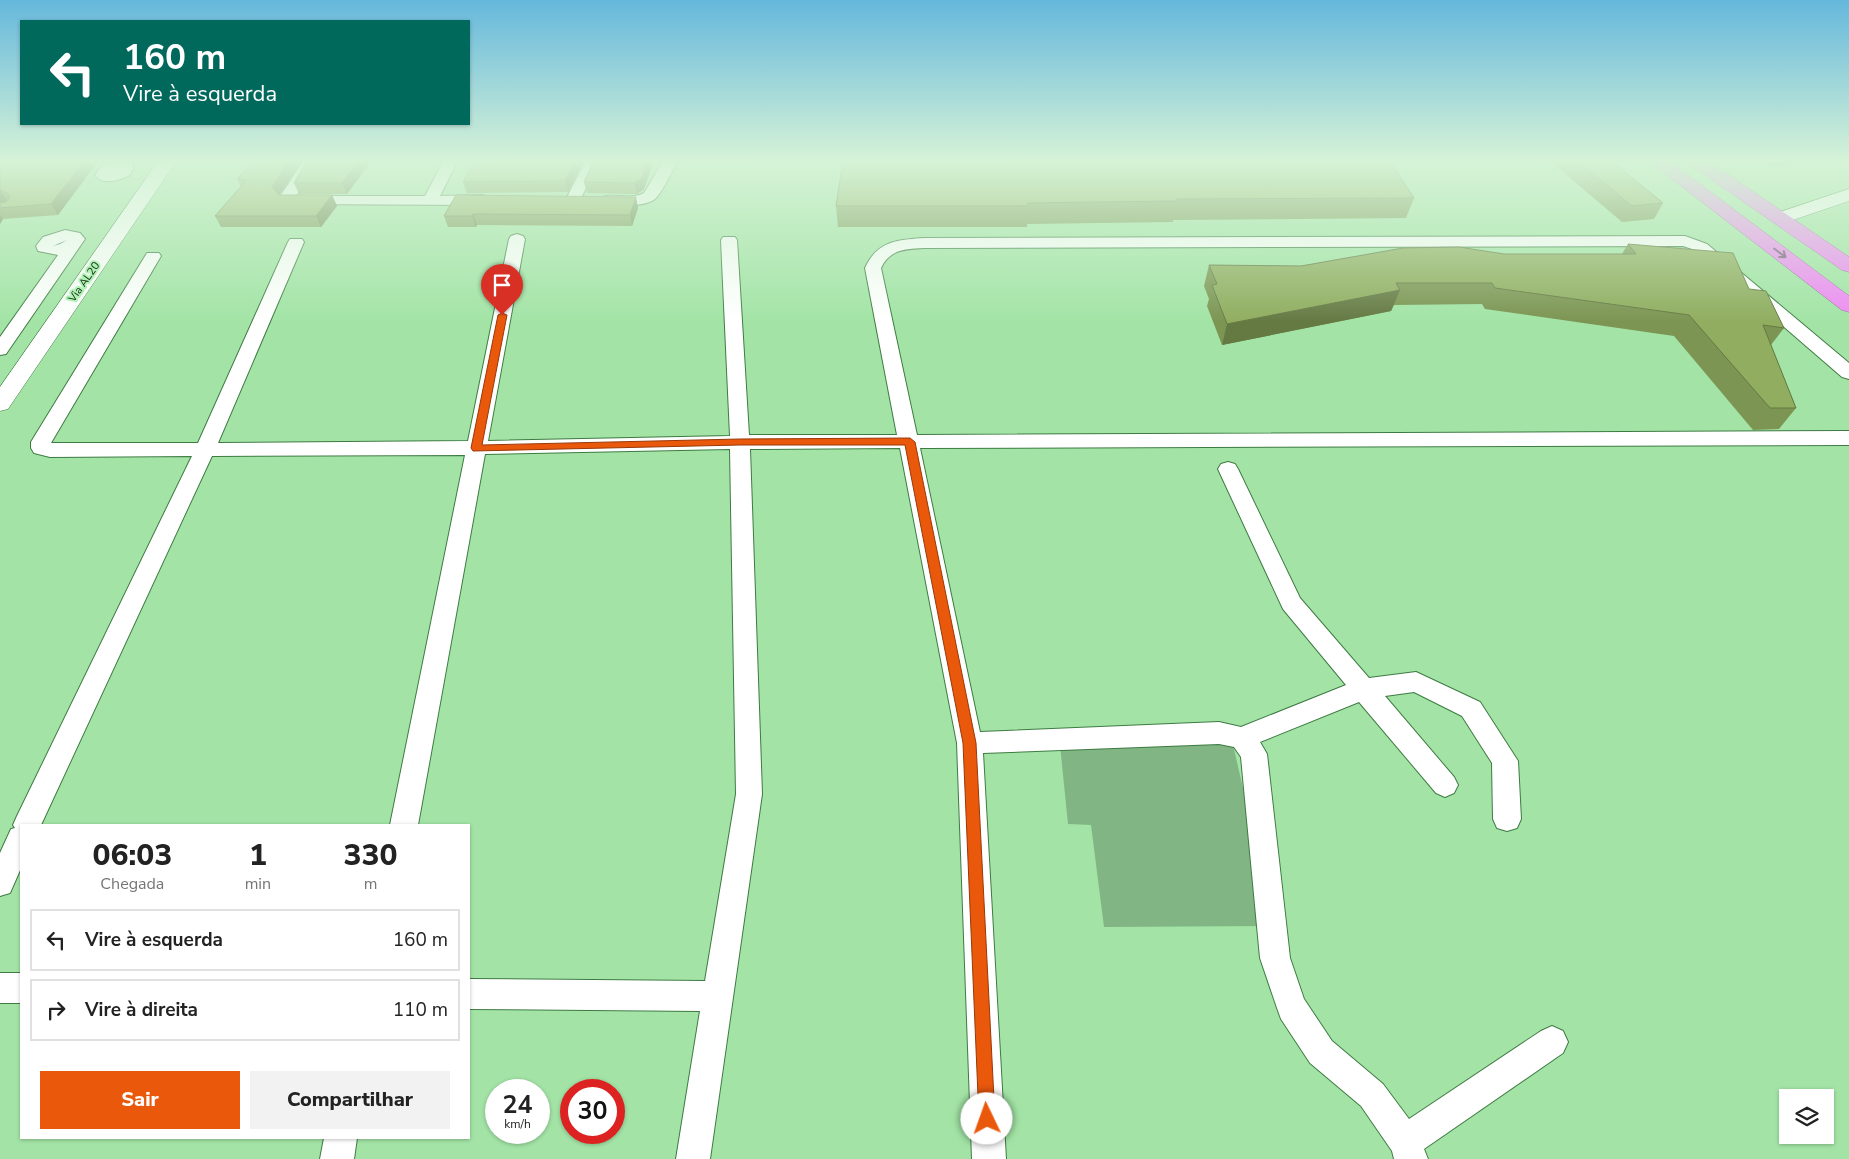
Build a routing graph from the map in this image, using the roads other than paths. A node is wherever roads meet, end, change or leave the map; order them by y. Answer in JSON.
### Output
{"nodes":[{"id":1,"x":131,"y":214,"type":"edge"},
{"id":2,"x":1728,"y":214,"type":"edge"},
{"id":3,"x":1775,"y":214,"type":"edge"},
{"id":4,"x":1793,"y":214,"type":"edge"},
{"id":5,"x":1781,"y":218,"type":"junction"},
{"id":6,"x":517,"y":240,"type":"dead end"},
{"id":7,"x":728,"y":240,"type":"dead end"},
{"id":8,"x":296,"y":242,"type":"dead end"},
{"id":9,"x":58,"y":255,"type":"junction"},
{"id":10,"x":153,"y":256,"type":"dead end"},
{"id":11,"x":1849,"y":266,"type":"edge"},
{"id":12,"x":1849,"y":306,"type":"edge"},
{"id":13,"x":0,"y":350,"type":"edge"},
{"id":14,"x":1849,"y":372,"type":"edge"},
{"id":15,"x":0,"y":404,"type":"edge"},
{"id":16,"x":1849,"y":438,"type":"edge"},
{"id":17,"x":740,"y":442,"type":"junction"},
{"id":18,"x":910,"y":442,"type":"junction"},
{"id":19,"x":476,"y":448,"type":"junction"},
{"id":20,"x":205,"y":450,"type":"junction"},
{"id":21,"x":1228,"y":469,"type":"dead end"},
{"id":22,"x":1364,"y":689,"type":"junction"},
{"id":23,"x":1242,"y":738,"type":"junction"},
{"id":24,"x":970,"y":743,"type":"junction"},
{"id":25,"x":1445,"y":785,"type":"dead end"},
{"id":26,"x":1507,"y":819,"type":"dead end"},
{"id":27,"x":27,"y":824,"type":"edge"},
{"id":28,"x":404,"y":824,"type":"edge"},
{"id":29,"x":20,"y":840,"type":"edge"},
{"id":30,"x":0,"y":883,"type":"edge"},
{"id":31,"x":0,"y":988,"type":"edge"},
{"id":32,"x":20,"y":988,"type":"edge"},
{"id":33,"x":470,"y":994,"type":"edge"},
{"id":34,"x":719,"y":996,"type":"junction"},
{"id":35,"x":1552,"y":1042,"type":"dead end"},
{"id":36,"x":341,"y":1139,"type":"edge"},
{"id":37,"x":1408,"y":1150,"type":"edge"},
{"id":38,"x":337,"y":1159,"type":"edge"},
{"id":39,"x":693,"y":1159,"type":"edge"},
{"id":40,"x":989,"y":1159,"type":"edge"}],
"edges":[{"from":1,"to":15,"type":"street","name":"Via AL20"},
{"from":2,"to":12,"type":"highway","one_way":true},
{"from":3,"to":5,"type":"highway"},
{"from":4,"to":5,"type":"street"},
{"from":5,"to":11,"type":"highway"},
{"from":6,"to":19,"type":"street"},
{"from":7,"to":17,"type":"street"},
{"from":8,"to":20,"type":"street"},
{"from":9,"to":9,"type":"street"},
{"from":9,"to":13,"type":"street"},
{"from":10,"to":20,"type":"street"},
{"from":14,"to":18,"type":"street"},
{"from":16,"to":18,"type":"street"},
{"from":17,"to":18,"type":"street"},
{"from":17,"to":19,"type":"street"},
{"from":17,"to":34,"type":"street"},
{"from":18,"to":24,"type":"street"},
{"from":19,"to":20,"type":"street"},
{"from":19,"to":28,"type":"street"},
{"from":20,"to":27,"type":"street"},
{"from":21,"to":22,"type":"street"},
{"from":22,"to":23,"type":"street"},
{"from":22,"to":25,"type":"street"},
{"from":22,"to":26,"type":"street"},
{"from":23,"to":24,"type":"street"},
{"from":23,"to":37,"type":"street"},
{"from":24,"to":40,"type":"street"},
{"from":29,"to":30,"type":"street"},
{"from":31,"to":32,"type":"street"},
{"from":33,"to":34,"type":"street"},
{"from":34,"to":39,"type":"street"},
{"from":35,"to":37,"type":"street"},
{"from":36,"to":38,"type":"street"}]}
